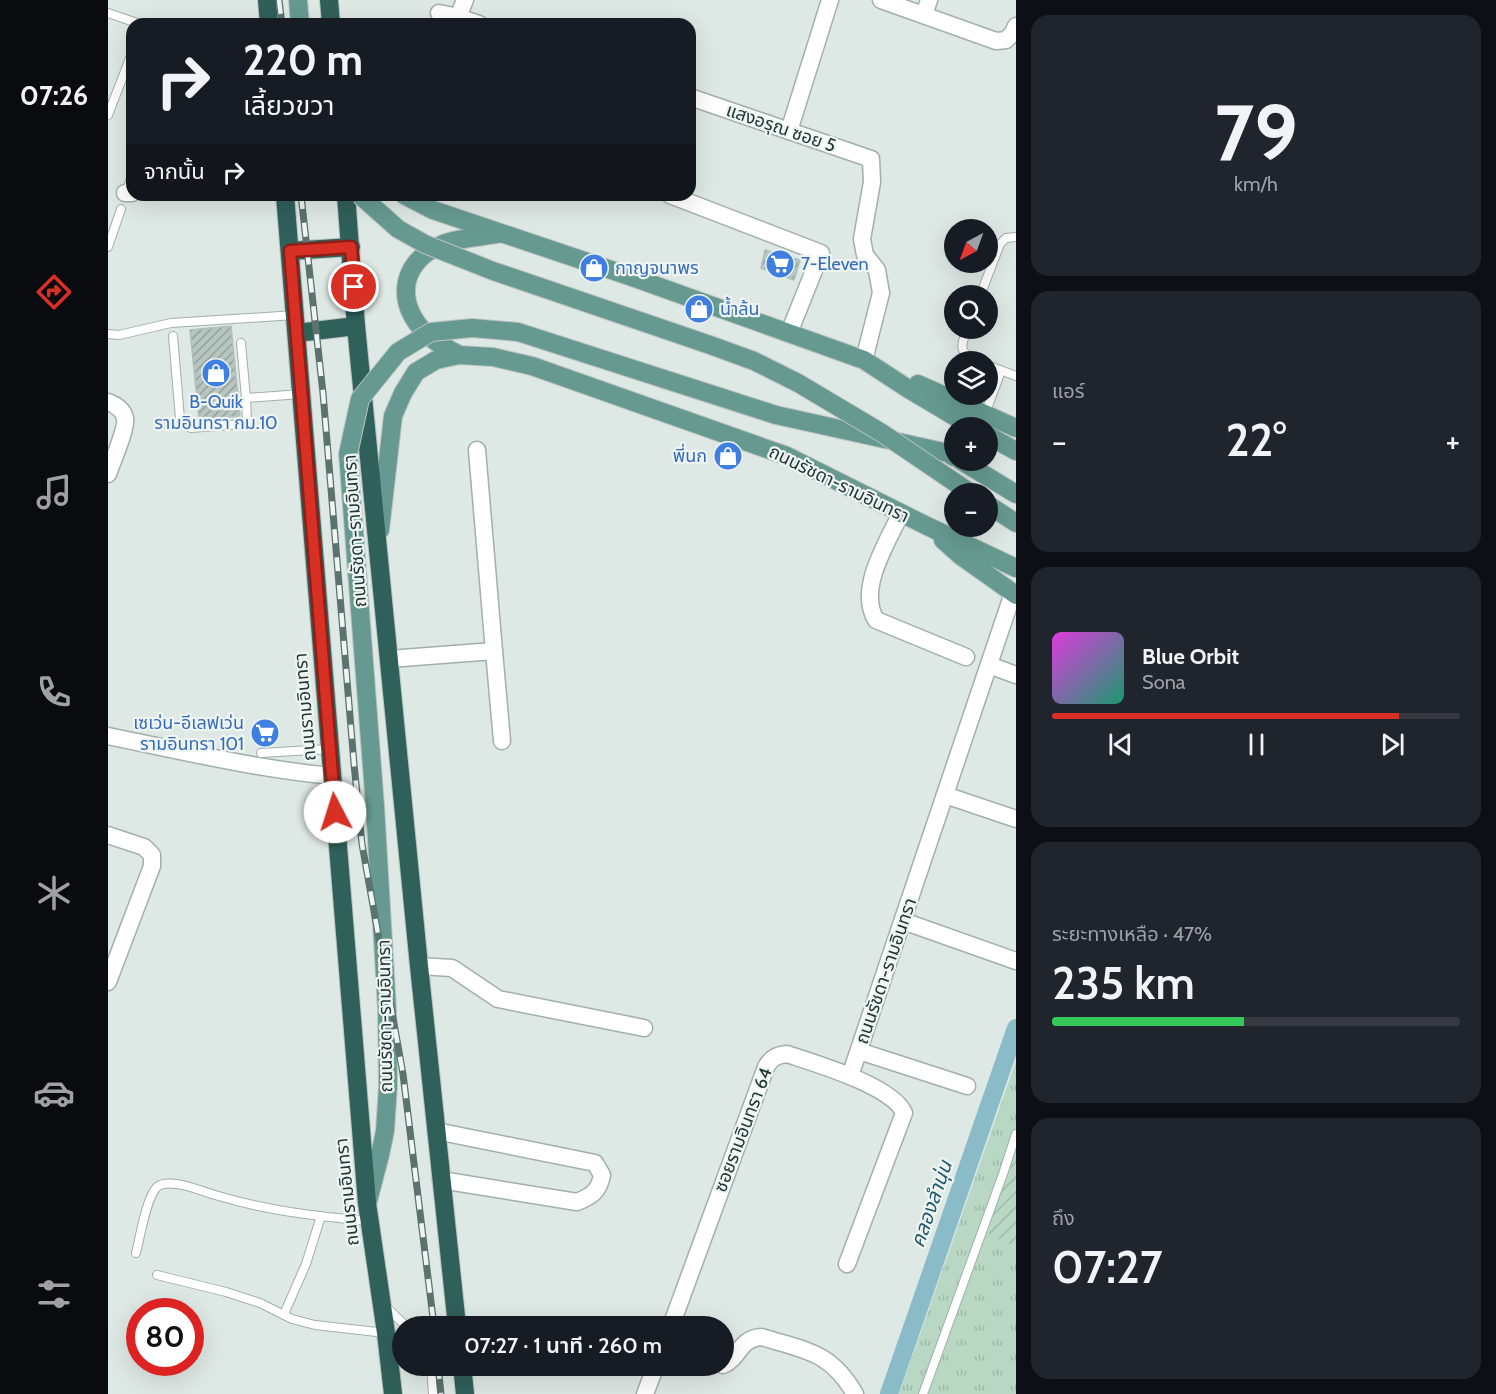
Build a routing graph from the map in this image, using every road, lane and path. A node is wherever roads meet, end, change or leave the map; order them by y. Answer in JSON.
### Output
{"nodes":[{"id":1,"x":267,"y":0,"type":"edge"},
{"id":2,"x":298,"y":0,"type":"edge"},
{"id":3,"x":329,"y":0,"type":"edge"},
{"id":4,"x":465,"y":0,"type":"edge"},
{"id":5,"x":830,"y":0,"type":"edge"},
{"id":6,"x":881,"y":0,"type":"edge"},
{"id":7,"x":926,"y":7,"type":"edge"},
{"id":8,"x":439,"y":12,"type":"edge"},
{"id":9,"x":108,"y":13,"type":"edge"},
{"id":10,"x":458,"y":17,"type":"junction"},
{"id":11,"x":268,"y":18,"type":"edge"},
{"id":12,"x":300,"y":18,"type":"edge"},
{"id":13,"x":331,"y":18,"type":"edge"},
{"id":14,"x":461,"y":18,"type":"edge"},
{"id":15,"x":126,"y":19,"type":"edge"},
{"id":16,"x":1015,"y":36,"type":"edge"},
{"id":17,"x":126,"y":68,"type":"edge"},
{"id":18,"x":696,"y":99,"type":"edge"},
{"id":19,"x":108,"y":114,"type":"edge"},
{"id":20,"x":789,"y":131,"type":"junction"},
{"id":21,"x":126,"y":198,"type":"edge"},
{"id":22,"x":286,"y":201,"type":"edge"},
{"id":23,"x":347,"y":201,"type":"edge"},
{"id":24,"x":367,"y":201,"type":"edge"},
{"id":25,"x":416,"y":201,"type":"edge"},
{"id":26,"x":686,"y":201,"type":"edge"},
{"id":27,"x":499,"y":233,"type":"junction"},
{"id":28,"x":1016,"y":237,"type":"edge"},
{"id":29,"x":108,"y":247,"type":"edge"},
{"id":30,"x":351,"y":247,"type":"junction"},
{"id":31,"x":290,"y":251,"type":"junction"},
{"id":32,"x":984,"y":285,"type":"edge"},
{"id":33,"x":295,"y":315,"type":"junction"},
{"id":34,"x":356,"y":326,"type":"junction"},
{"id":35,"x":297,"y":333,"type":"junction"},
{"id":36,"x":789,"y":333,"type":"junction"},
{"id":37,"x":108,"y":334,"type":"edge"},
{"id":38,"x":173,"y":336,"type":"dead end"},
{"id":39,"x":241,"y":343,"type":"dead end"},
{"id":40,"x":459,"y":354,"type":"junction"},
{"id":41,"x":864,"y":360,"type":"junction"},
{"id":42,"x":998,"y":370,"type":"edge"},
{"id":43,"x":1001,"y":371,"type":"junction"},
{"id":44,"x":1016,"y":376,"type":"edge"},
{"id":45,"x":301,"y":393,"type":"junction"},
{"id":46,"x":246,"y":398,"type":"junction"},
{"id":47,"x":108,"y":402,"type":"edge"},
{"id":48,"x":971,"y":417,"type":"edge"},
{"id":49,"x":981,"y":417,"type":"edge"},
{"id":50,"x":998,"y":425,"type":"edge"},
{"id":51,"x":1016,"y":428,"type":"edge"},
{"id":52,"x":998,"y":441,"type":"edge"},
{"id":53,"x":477,"y":450,"type":"dead end"},
{"id":54,"x":1016,"y":451,"type":"edge"},
{"id":55,"x":944,"y":455,"type":"edge"},
{"id":56,"x":977,"y":471,"type":"edge"},
{"id":57,"x":990,"y":471,"type":"edge"},
{"id":58,"x":108,"y":474,"type":"edge"},
{"id":59,"x":955,"y":483,"type":"edge"},
{"id":60,"x":1016,"y":483,"type":"edge"},
{"id":61,"x":1016,"y":494,"type":"edge"},
{"id":62,"x":998,"y":511,"type":"edge"},
{"id":63,"x":901,"y":513,"type":"junction"},
{"id":64,"x":1016,"y":523,"type":"edge"},
{"id":65,"x":927,"y":526,"type":"junction"},
{"id":66,"x":379,"y":543,"type":"junction"},
{"id":67,"x":1016,"y":568,"type":"edge"},
{"id":68,"x":1015,"y":594,"type":"edge"},
{"id":69,"x":494,"y":651,"type":"junction"},
{"id":70,"x":966,"y":657,"type":"dead end"},
{"id":71,"x":389,"y":659,"type":"junction"},
{"id":72,"x":989,"y":665,"type":"junction"},
{"id":73,"x":1016,"y":675,"type":"edge"},
{"id":74,"x":108,"y":736,"type":"edge"},
{"id":75,"x":502,"y":741,"type":"dead end"},
{"id":76,"x":329,"y":749,"type":"junction"},
{"id":77,"x":261,"y":753,"type":"dead end"},
{"id":78,"x":332,"y":776,"type":"junction"},
{"id":79,"x":945,"y":795,"type":"junction"},
{"id":80,"x":1016,"y":819,"type":"edge"},
{"id":81,"x":108,"y":835,"type":"edge"},
{"id":82,"x":903,"y":921,"type":"junction"},
{"id":83,"x":1016,"y":960,"type":"edge"},
{"id":84,"x":419,"y":966,"type":"junction"},
{"id":85,"x":108,"y":982,"type":"edge"},
{"id":86,"x":645,"y":1028,"type":"dead end"},
{"id":87,"x":859,"y":1051,"type":"junction"},
{"id":88,"x":850,"y":1076,"type":"junction"},
{"id":89,"x":967,"y":1086,"type":"dead end"},
{"id":90,"x":436,"y":1131,"type":"junction"},
{"id":91,"x":1016,"y":1134,"type":"edge"},
{"id":92,"x":441,"y":1180,"type":"junction"},
{"id":93,"x":368,"y":1203,"type":"junction"},
{"id":94,"x":321,"y":1216,"type":"junction"},
{"id":95,"x":369,"y":1221,"type":"junction"},
{"id":96,"x":136,"y":1253,"type":"dead end"},
{"id":97,"x":847,"y":1264,"type":"dead end"},
{"id":98,"x":157,"y":1275,"type":"dead end"},
{"id":99,"x":382,"y":1303,"type":"junction"},
{"id":100,"x":284,"y":1314,"type":"junction"},
{"id":101,"x":396,"y":1316,"type":"edge"},
{"id":102,"x":453,"y":1316,"type":"edge"},
{"id":103,"x":674,"y":1316,"type":"edge"},
{"id":104,"x":386,"y":1333,"type":"junction"},
{"id":105,"x":734,"y":1357,"type":"edge"},
{"id":106,"x":432,"y":1376,"type":"edge"},
{"id":107,"x":463,"y":1376,"type":"edge"},
{"id":108,"x":652,"y":1376,"type":"edge"},
{"id":109,"x":393,"y":1394,"type":"edge"},
{"id":110,"x":433,"y":1394,"type":"edge"},
{"id":111,"x":465,"y":1394,"type":"edge"},
{"id":112,"x":645,"y":1394,"type":"edge"},
{"id":113,"x":855,"y":1394,"type":"edge"},
{"id":114,"x":923,"y":1394,"type":"edge"}],
"edges":[{"from":1,"to":11,"type":"highway"},
{"from":2,"to":12,"type":"main road"},
{"from":3,"to":13,"type":"highway"},
{"from":4,"to":10,"type":"street"},
{"from":5,"to":20,"type":"street"},
{"from":6,"to":7,"type":"street"},
{"from":7,"to":16,"type":"street"},
{"from":8,"to":10,"type":"street"},
{"from":9,"to":15,"type":"lane"},
{"from":10,"to":14,"type":"street"},
{"from":17,"to":19,"type":"lane"},
{"from":18,"to":20,"type":"street","name":"แสงอรุณ ซอย 5"},
{"from":20,"to":41,"type":"street","name":"แสงอรุณ ซอย 5"},
{"from":21,"to":29,"type":"lane"},
{"from":22,"to":31,"type":"highway","name":"ถนนรามอินทรา"},
{"from":23,"to":30,"type":"highway"},
{"from":24,"to":59,"type":"main road","bridge":true},
{"from":25,"to":27,"type":"main road"},
{"from":26,"to":36,"type":"street"},
{"from":27,"to":36,"type":"main road"},
{"from":27,"to":40,"type":"main road"},
{"from":28,"to":32,"type":"lane"},
{"from":30,"to":31,"type":"highway"},
{"from":30,"to":34,"type":"highway"},
{"from":31,"to":33,"type":"highway","name":"ถนนรามอินทรา"},
{"from":33,"to":35,"type":"highway","name":"ถนนรามอินทรา"},
{"from":33,"to":37,"type":"lane"},
{"from":34,"to":35,"type":"highway"},
{"from":34,"to":66,"type":"highway"},
{"from":35,"to":45,"type":"highway","name":"ถนนรามอินทรา"},
{"from":36,"to":41,"type":"main road"},
{"from":38,"to":46,"type":"lane"},
{"from":39,"to":46,"type":"lane"},
{"from":40,"to":63,"type":"main road","name":"ถนนรัชดา-รามอินทรา"},
{"from":40,"to":66,"type":"main road","name":"ถนนรัชดา-รามอินทรา"},
{"from":41,"to":48,"type":"main road"},
{"from":42,"to":43,"type":"lane"},
{"from":43,"to":44,"type":"lane"},
{"from":43,"to":49,"type":"lane"},
{"from":45,"to":46,"type":"lane"},
{"from":45,"to":76,"type":"highway","name":"ถนนรามอินทรา"},
{"from":47,"to":58,"type":"street"},
{"from":50,"to":51,"type":"main road"},
{"from":52,"to":54,"type":"main road"},
{"from":53,"to":69,"type":"street"},
{"from":55,"to":93,"type":"main road","name":"ถนนรัชดา-รามอินทรา","bridge":true},
{"from":56,"to":61,"type":"main road","name":"ถนนรัชดา-รามอินทรา"},
{"from":57,"to":60,"type":"main road"},
{"from":62,"to":64,"type":"main road"},
{"from":63,"to":65,"type":"main road","name":"ถนนรัชดา-รามอินทรา"},
{"from":63,"to":70,"type":"street"},
{"from":65,"to":67,"type":"main road","name":"ถนนรัชดา-รามอินทรา"},
{"from":65,"to":68,"type":"main road"},
{"from":66,"to":71,"type":"highway"},
{"from":68,"to":72,"type":"street","name":"ถนนรัชดา-รามอินทรา"},
{"from":69,"to":71,"type":"street"},
{"from":69,"to":75,"type":"street"},
{"from":71,"to":84,"type":"highway"},
{"from":72,"to":73,"type":"street"},
{"from":72,"to":79,"type":"street","name":"ถนนรัชดา-รามอินทรา"},
{"from":74,"to":78,"type":"street"},
{"from":76,"to":77,"type":"lane"},
{"from":76,"to":78,"type":"highway","name":"ถนนรามอินทรา"},
{"from":78,"to":93,"type":"highway","name":"ถนนรามอินทรา"},
{"from":79,"to":80,"type":"street"},
{"from":79,"to":82,"type":"street","name":"ถนนรัชดา-รามอินทรา"},
{"from":81,"to":85,"type":"street"},
{"from":82,"to":83,"type":"street"},
{"from":82,"to":87,"type":"street","name":"ถนนรัชดา-รามอินทรา"},
{"from":84,"to":86,"type":"street"},
{"from":84,"to":90,"type":"highway"},
{"from":87,"to":88,"type":"street","name":"ถนนรัชดา-รามอินทรา"},
{"from":87,"to":89,"type":"street"},
{"from":88,"to":97,"type":"street","name":"ซอยรามอินทรา 64"},
{"from":88,"to":103,"type":"street","name":"ซอยรามอินทรา 64"},
{"from":90,"to":92,"type":"highway"},
{"from":90,"to":92,"type":"street"},
{"from":91,"to":114,"type":"lane"},
{"from":92,"to":102,"type":"highway"},
{"from":93,"to":95,"type":"highway","name":"ถนนรามอินทรา"},
{"from":94,"to":95,"type":"lane"},
{"from":94,"to":96,"type":"lane"},
{"from":94,"to":100,"type":"lane"},
{"from":95,"to":99,"type":"highway","name":"ถนนรามอินทรา"},
{"from":98,"to":100,"type":"lane"},
{"from":99,"to":101,"type":"lane"},
{"from":99,"to":104,"type":"highway","name":"ถนนรามอินทรา"},
{"from":100,"to":104,"type":"lane"},
{"from":104,"to":109,"type":"highway","name":"ถนนรามอินทรา"},
{"from":105,"to":113,"type":"street"},
{"from":106,"to":110,"type":"lane"},
{"from":107,"to":111,"type":"highway"},
{"from":108,"to":112,"type":"street"}]}
